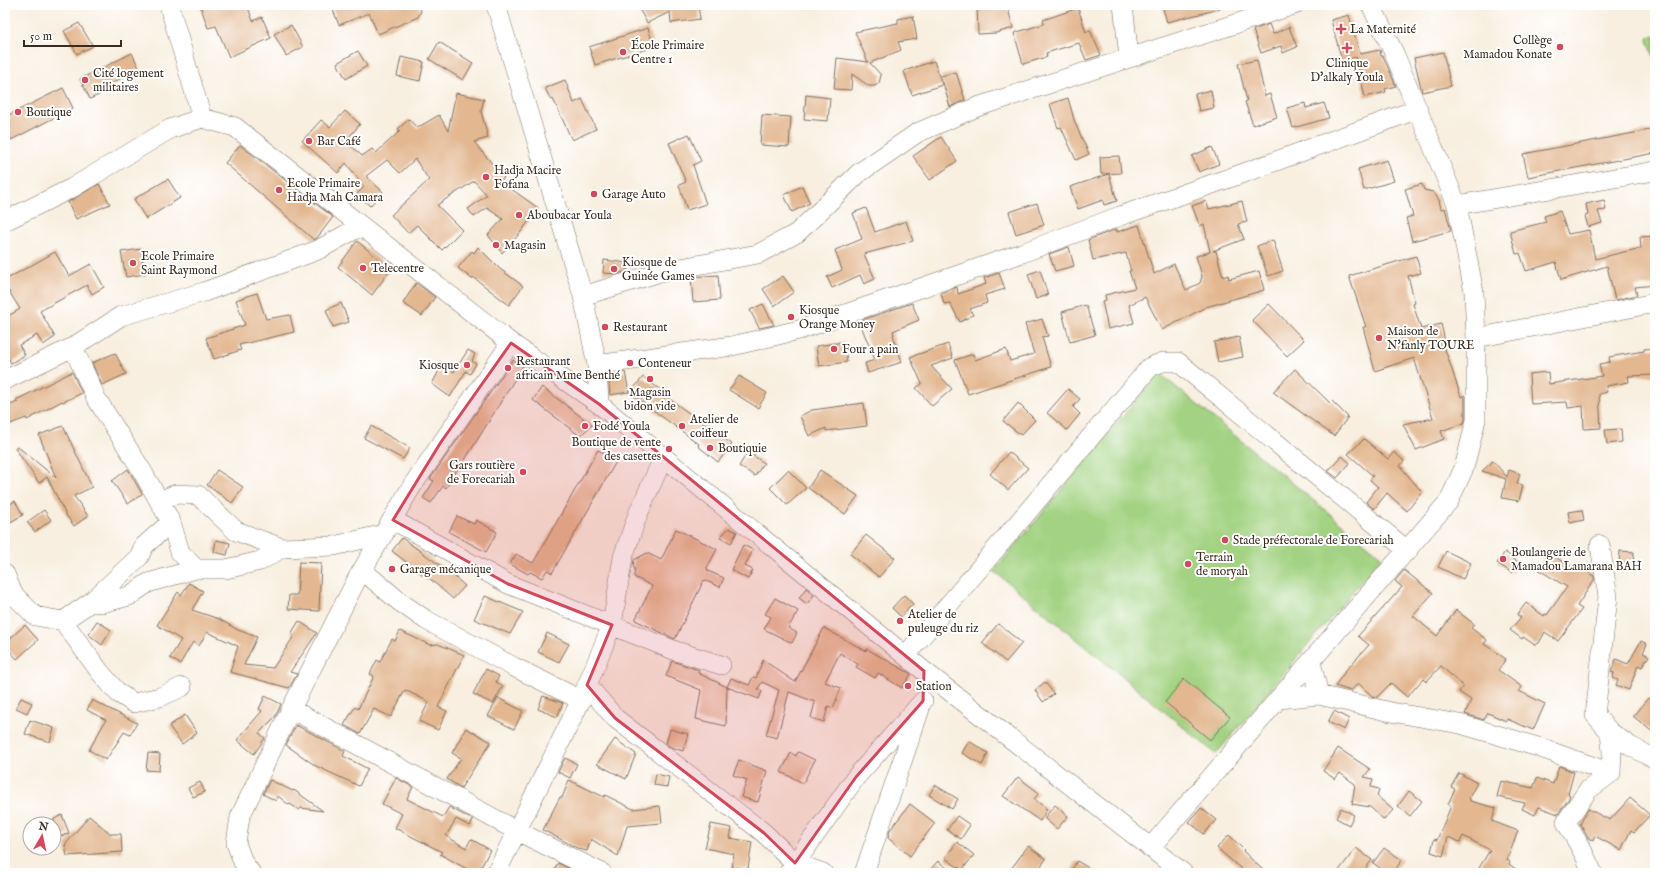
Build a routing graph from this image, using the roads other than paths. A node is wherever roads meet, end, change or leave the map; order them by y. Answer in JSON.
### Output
{"nodes":[{"id":1,"x":169,"y":5,"type":"edge"},
{"id":2,"x":496,"y":5,"type":"edge"},
{"id":3,"x":1123,"y":5,"type":"edge"},
{"id":4,"x":1294,"y":5,"type":"edge"},
{"id":5,"x":1371,"y":5,"type":"edge"},
{"id":6,"x":1129,"y":57,"type":"junction"},
{"id":7,"x":1418,"y":109,"type":"junction"},
{"id":8,"x":202,"y":118,"type":"junction"},
{"id":9,"x":1655,"y":171,"type":"edge"},
{"id":10,"x":1457,"y":206,"type":"junction"},
{"id":11,"x":5,"y":221,"type":"edge"},
{"id":12,"x":361,"y":226,"type":"junction"},
{"id":13,"x":583,"y":296,"type":"junction"},
{"id":14,"x":1655,"y":303,"type":"edge"},
{"id":15,"x":1476,"y":338,"type":"junction"},
{"id":16,"x":511,"y":343,"type":"junction"},
{"id":17,"x":73,"y":347,"type":"junction"},
{"id":18,"x":597,"y":365,"type":"junction"},
{"id":19,"x":5,"y":380,"type":"edge"},
{"id":20,"x":599,"y":404,"type":"junction"},
{"id":21,"x":664,"y":456,"type":"junction"},
{"id":22,"x":159,"y":501,"type":"junction"},
{"id":23,"x":171,"y":522,"type":"junction"},
{"id":24,"x":389,"y":527,"type":"junction"},
{"id":25,"x":1600,"y":545,"type":"dead end"},
{"id":26,"x":282,"y":548,"type":"junction"},
{"id":27,"x":1408,"y":551,"type":"junction"},
{"id":28,"x":196,"y":569,"type":"junction"},
{"id":29,"x":362,"y":570,"type":"junction"},
{"id":30,"x":5,"y":574,"type":"edge"},
{"id":31,"x":91,"y":602,"type":"junction"},
{"id":32,"x":64,"y":621,"type":"junction"},
{"id":33,"x":612,"y":625,"type":"junction"},
{"id":34,"x":906,"y":655,"type":"junction"},
{"id":35,"x":1311,"y":662,"type":"junction"},
{"id":36,"x":721,"y":665,"type":"dead end"},
{"id":37,"x":924,"y":671,"type":"junction"},
{"id":38,"x":182,"y":687,"type":"dead end"},
{"id":39,"x":584,"y":692,"type":"junction"},
{"id":40,"x":1320,"y":695,"type":"junction"},
{"id":41,"x":1278,"y":699,"type":"junction"},
{"id":42,"x":923,"y":700,"type":"junction"},
{"id":43,"x":291,"y":709,"type":"junction"},
{"id":44,"x":1610,"y":732,"type":"junction"},
{"id":45,"x":1655,"y":758,"type":"edge"},
{"id":46,"x":1611,"y":773,"type":"junction"},
{"id":47,"x":517,"y":831,"type":"junction"},
{"id":48,"x":1150,"y":848,"type":"junction"},
{"id":49,"x":792,"y":868,"type":"edge"},
{"id":50,"x":251,"y":873,"type":"edge"},
{"id":51,"x":496,"y":873,"type":"edge"},
{"id":52,"x":602,"y":873,"type":"edge"},
{"id":53,"x":823,"y":873,"type":"edge"},
{"id":54,"x":864,"y":873,"type":"edge"},
{"id":55,"x":1183,"y":873,"type":"edge"},
{"id":56,"x":1593,"y":873,"type":"edge"}],
"edges":[{"from":1,"to":8,"type":"street"},
{"from":2,"to":13,"type":"street"},
{"from":3,"to":6,"type":"street"},
{"from":4,"to":6,"type":"street"},
{"from":5,"to":7,"type":"street"},
{"from":6,"to":13,"type":"street"},
{"from":7,"to":10,"type":"street"},
{"from":7,"to":18,"type":"street"},
{"from":8,"to":11,"type":"street"},
{"from":8,"to":12,"type":"street"},
{"from":9,"to":10,"type":"street"},
{"from":10,"to":15,"type":"street"},
{"from":12,"to":16,"type":"street"},
{"from":12,"to":17,"type":"street"},
{"from":13,"to":18,"type":"street"},
{"from":14,"to":15,"type":"street"},
{"from":15,"to":27,"type":"street"},
{"from":16,"to":20,"type":"street"},
{"from":16,"to":24,"type":"street"},
{"from":17,"to":19,"type":"street"},
{"from":17,"to":22,"type":"street"},
{"from":18,"to":20,"type":"street"},
{"from":20,"to":21,"type":"street"},
{"from":21,"to":33,"type":"street"},
{"from":21,"to":34,"type":"street"},
{"from":22,"to":23,"type":"street"},
{"from":22,"to":26,"type":"street"},
{"from":23,"to":28,"type":"street"},
{"from":23,"to":31,"type":"street"},
{"from":24,"to":26,"type":"street"},
{"from":24,"to":29,"type":"street"},
{"from":24,"to":33,"type":"street"},
{"from":25,"to":44,"type":"street"},
{"from":26,"to":28,"type":"street"},
{"from":27,"to":34,"type":"street"},
{"from":27,"to":35,"type":"street"},
{"from":28,"to":31,"type":"street"},
{"from":29,"to":39,"type":"street"},
{"from":29,"to":43,"type":"street"},
{"from":30,"to":32,"type":"street"},
{"from":31,"to":32,"type":"street"},
{"from":32,"to":38,"type":"street"},
{"from":33,"to":36,"type":"street"},
{"from":33,"to":39,"type":"street"},
{"from":34,"to":37,"type":"street"},
{"from":35,"to":40,"type":"street"},
{"from":35,"to":41,"type":"street"},
{"from":37,"to":42,"type":"street"},
{"from":37,"to":48,"type":"street"},
{"from":39,"to":47,"type":"street"},
{"from":39,"to":49,"type":"street"},
{"from":40,"to":41,"type":"street"},
{"from":40,"to":46,"type":"street"},
{"from":41,"to":48,"type":"street"},
{"from":42,"to":49,"type":"street"},
{"from":42,"to":54,"type":"street"},
{"from":43,"to":47,"type":"street"},
{"from":43,"to":50,"type":"street"},
{"from":44,"to":45,"type":"street"},
{"from":44,"to":46,"type":"street"},
{"from":46,"to":56,"type":"street"},
{"from":47,"to":51,"type":"street"},
{"from":47,"to":52,"type":"street"},
{"from":48,"to":55,"type":"street"},
{"from":49,"to":53,"type":"street"}]}
